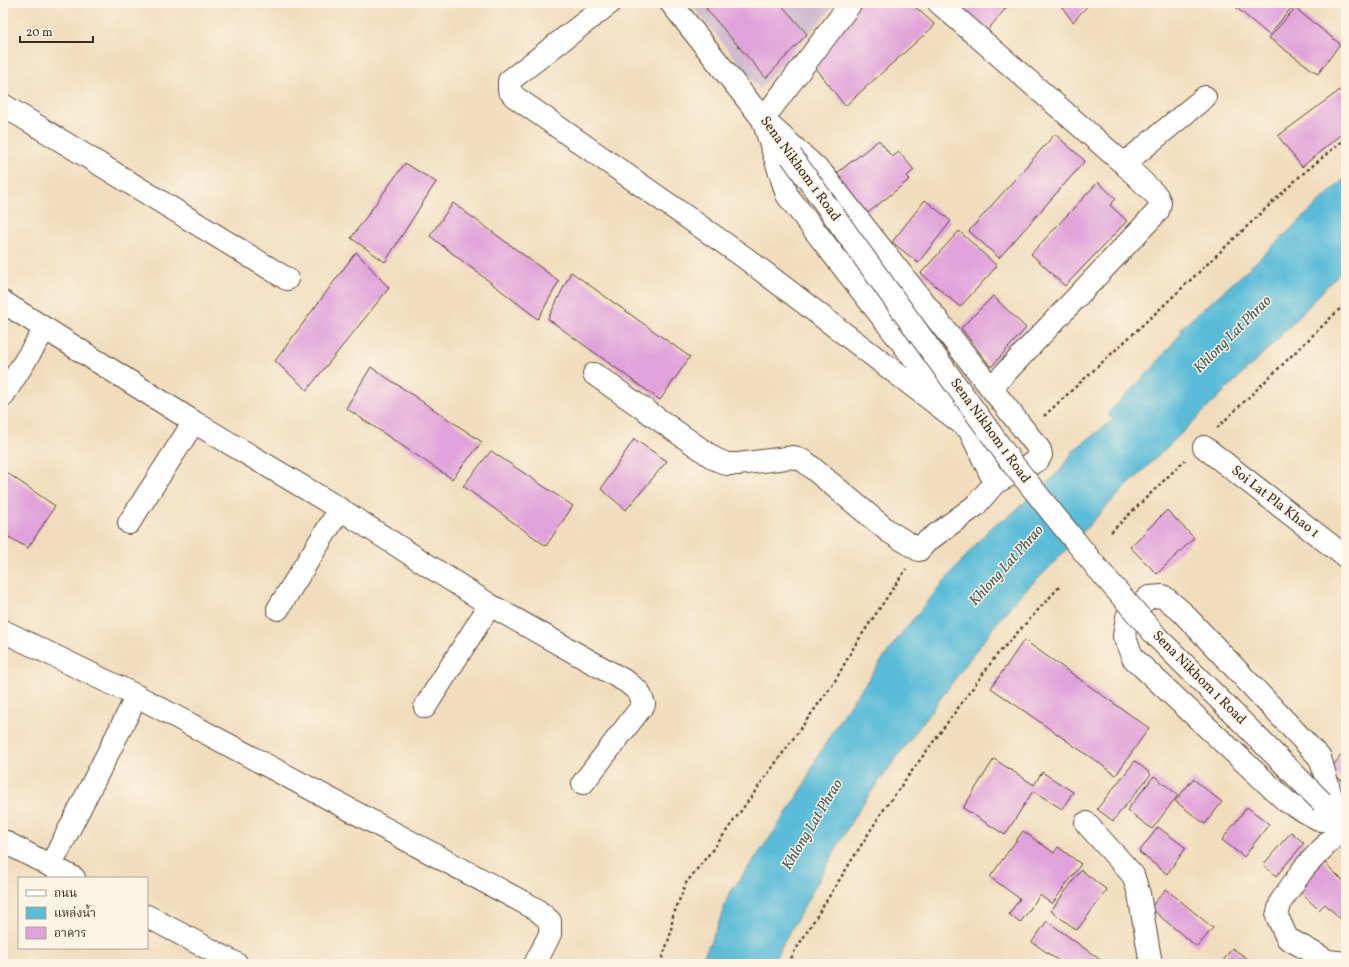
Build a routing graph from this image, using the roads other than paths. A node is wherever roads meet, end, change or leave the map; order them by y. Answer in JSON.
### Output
{"nodes":[{"id":1,"x":610,"y":3,"type":"edge"},
{"id":2,"x":671,"y":3,"type":"edge"},
{"id":3,"x":851,"y":3,"type":"edge"},
{"id":4,"x":939,"y":3,"type":"edge"},
{"id":5,"x":1205,"y":96,"type":"dead end"},
{"id":6,"x":3,"y":105,"type":"edge"},
{"id":7,"x":763,"y":119,"type":"junction"},
{"id":8,"x":1124,"y":164,"type":"junction"},
{"id":9,"x":287,"y":279,"type":"dead end"},
{"id":10,"x":3,"y":302,"type":"edge"},
{"id":11,"x":45,"y":328,"type":"junction"},
{"id":12,"x":594,"y":374,"type":"dead end"},
{"id":13,"x":990,"y":388,"type":"junction"},
{"id":14,"x":3,"y":396,"type":"edge"},
{"id":15,"x":194,"y":422,"type":"junction"},
{"id":16,"x":969,"y":429,"type":"junction"},
{"id":17,"x":1196,"y":452,"type":"road end"},
{"id":18,"x":995,"y":483,"type":"junction"},
{"id":19,"x":340,"y":509,"type":"junction"},
{"id":20,"x":129,"y":523,"type":"dead end"},
{"id":21,"x":1346,"y":558,"type":"edge"},
{"id":22,"x":490,"y":605,"type":"junction"},
{"id":23,"x":278,"y":609,"type":"dead end"},
{"id":24,"x":3,"y":631,"type":"edge"},
{"id":25,"x":137,"y":696,"type":"junction"},
{"id":26,"x":425,"y":707,"type":"dead end"},
{"id":27,"x":583,"y":783,"type":"dead end"},
{"id":28,"x":1086,"y":823,"type":"dead end"},
{"id":29,"x":1342,"y":824,"type":"edge"},
{"id":30,"x":3,"y":841,"type":"edge"},
{"id":31,"x":51,"y":865,"type":"junction"},
{"id":32,"x":72,"y":877,"type":"edge"},
{"id":33,"x":148,"y":917,"type":"edge"},
{"id":34,"x":1346,"y":963,"type":"edge"},
{"id":35,"x":237,"y":964,"type":"edge"},
{"id":36,"x":535,"y":964,"type":"edge"},
{"id":37,"x":1151,"y":964,"type":"edge"}],
"edges":[{"from":1,"to":16,"type":"street"},
{"from":2,"to":7,"type":"street","name":"Sena Nikhom 1 Road"},
{"from":3,"to":7,"type":"street"},
{"from":4,"to":8,"type":"street"},
{"from":5,"to":8,"type":"street"},
{"from":6,"to":9,"type":"street"},
{"from":7,"to":13,"type":"street"},
{"from":7,"to":16,"type":"street"},
{"from":7,"to":29,"type":"street","name":"Sena Nikhom 1 Road","bridge":true},
{"from":8,"to":13,"type":"street"},
{"from":10,"to":11,"type":"street"},
{"from":11,"to":14,"type":"street"},
{"from":11,"to":15,"type":"street"},
{"from":12,"to":18,"type":"street"},
{"from":13,"to":18,"type":"street"},
{"from":15,"to":19,"type":"street"},
{"from":15,"to":20,"type":"street"},
{"from":16,"to":18,"type":"street"},
{"from":17,"to":21,"type":"street","name":"Soi Lat Pla Khao 1"},
{"from":19,"to":22,"type":"street"},
{"from":19,"to":23,"type":"street"},
{"from":22,"to":26,"type":"street"},
{"from":22,"to":27,"type":"street"},
{"from":24,"to":25,"type":"street"},
{"from":25,"to":31,"type":"street"},
{"from":25,"to":36,"type":"street"},
{"from":28,"to":37,"type":"street"},
{"from":29,"to":29,"type":"street"},
{"from":29,"to":34,"type":"street"},
{"from":30,"to":31,"type":"street"},
{"from":31,"to":32,"type":"street"},
{"from":33,"to":35,"type":"street"}]}
